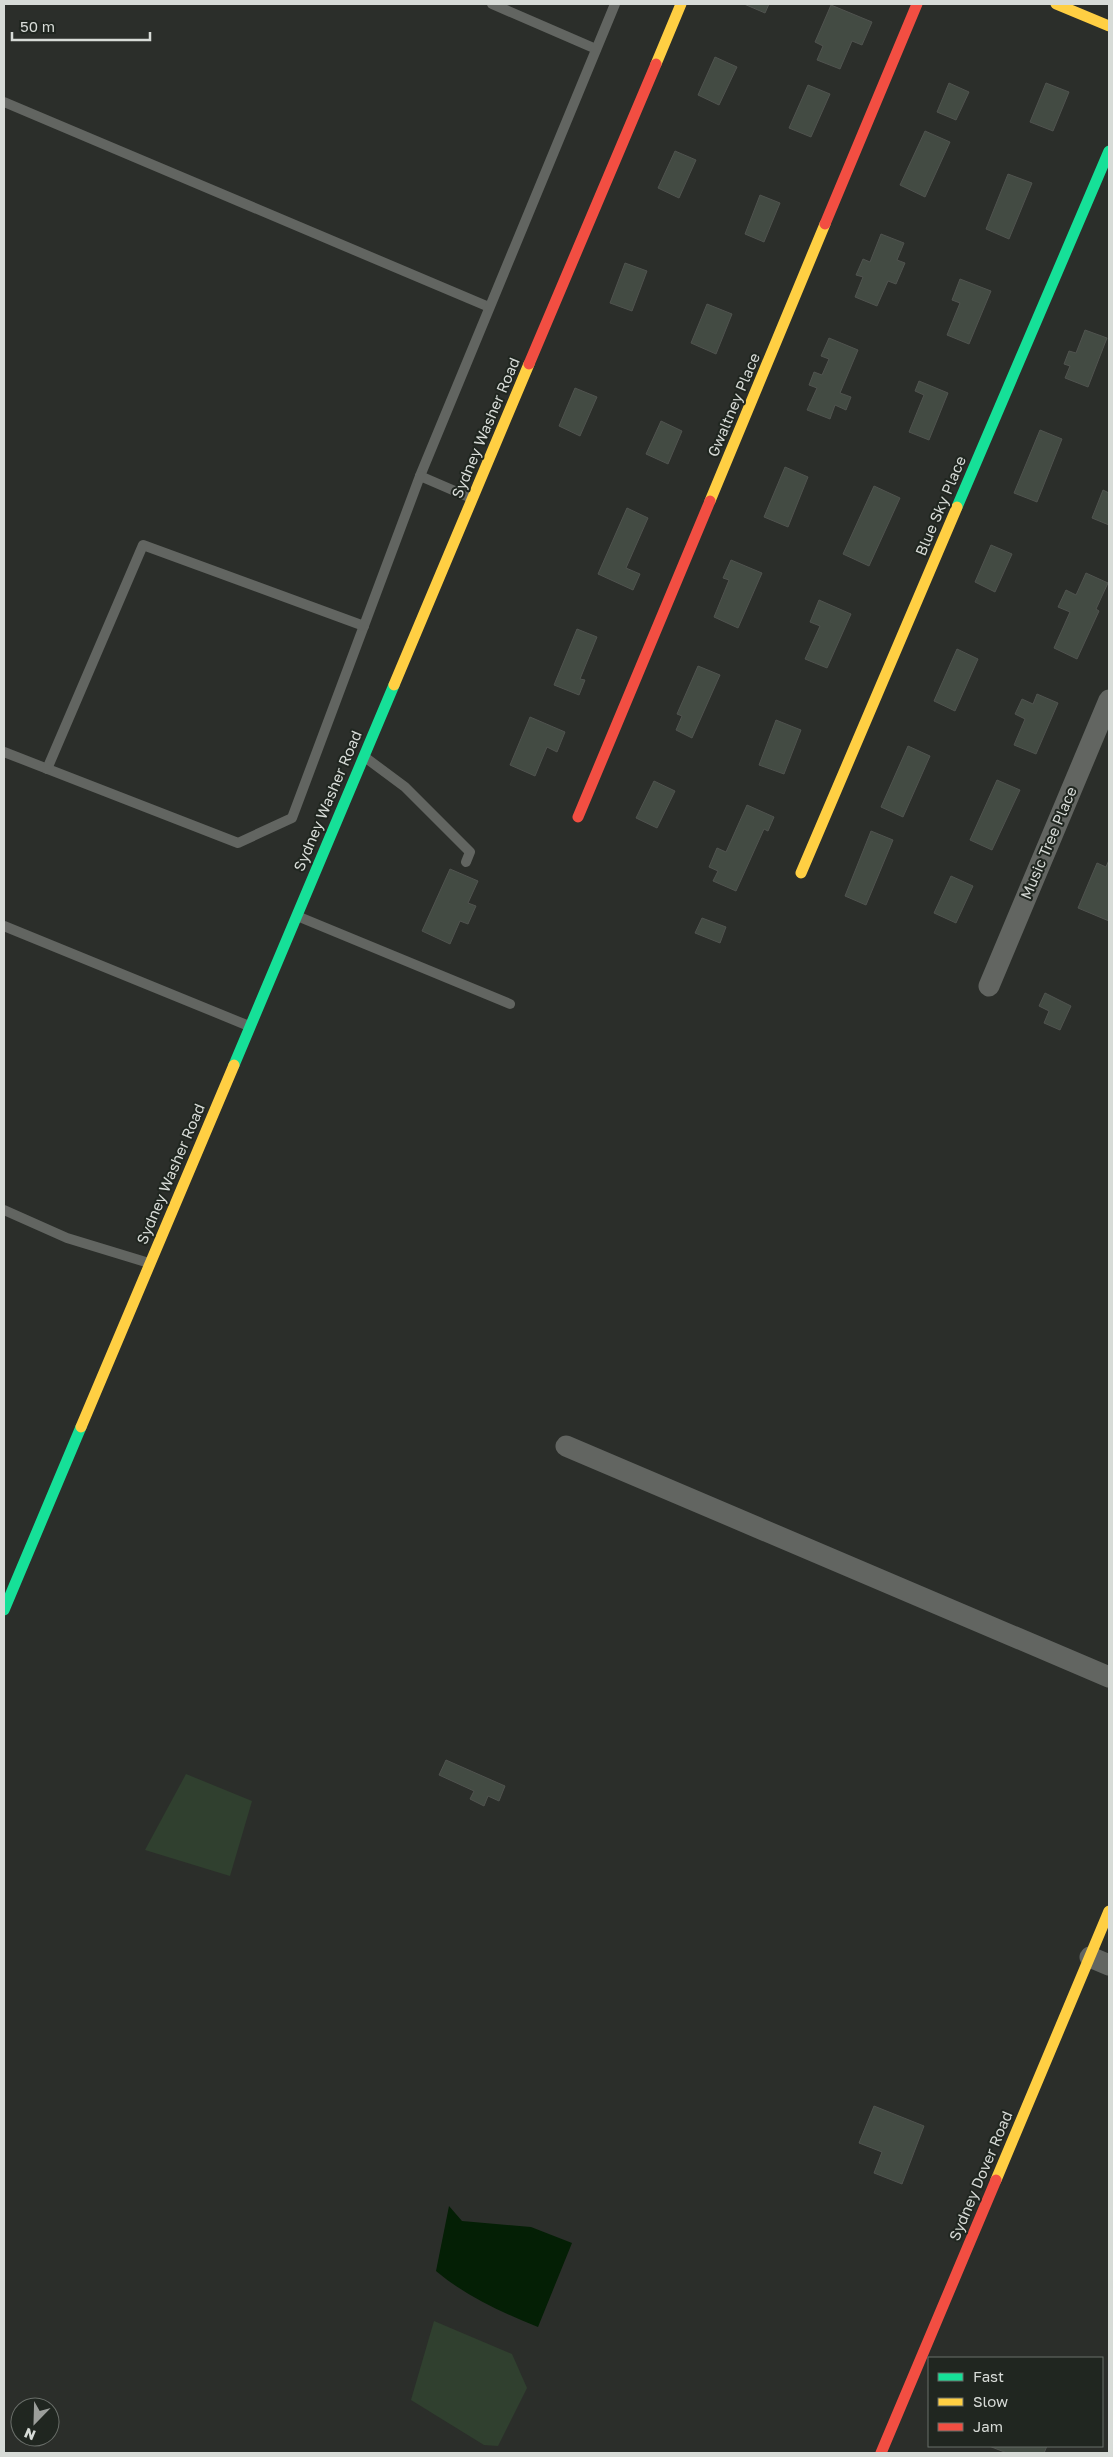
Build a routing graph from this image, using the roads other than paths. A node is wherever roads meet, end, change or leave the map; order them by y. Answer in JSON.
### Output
{"nodes":[{"id":1,"x":492,"y":4,"type":"edge"},
{"id":2,"x":615,"y":4,"type":"edge"},
{"id":3,"x":681,"y":4,"type":"edge"},
{"id":4,"x":917,"y":4,"type":"edge"},
{"id":5,"x":1056,"y":4,"type":"edge"},
{"id":6,"x":1109,"y":26,"type":"edge"},
{"id":7,"x":596,"y":49,"type":"junction"},
{"id":8,"x":4,"y":102,"type":"edge"},
{"id":9,"x":1109,"y":151,"type":"edge"},
{"id":10,"x":489,"y":307,"type":"junction"},
{"id":11,"x":420,"y":476,"type":"junction"},
{"id":12,"x":472,"y":498,"type":"junction"},
{"id":13,"x":364,"y":626,"type":"junction"},
{"id":14,"x":1109,"y":700,"type":"edge"},
{"id":15,"x":4,"y":752,"type":"edge"},
{"id":16,"x":364,"y":756,"type":"junction"},
{"id":17,"x":47,"y":769,"type":"junction"},
{"id":18,"x":578,"y":818,"type":"dead end"},
{"id":19,"x":466,"y":862,"type":"dead end"},
{"id":20,"x":801,"y":874,"type":"dead end"},
{"id":21,"x":296,"y":915,"type":"junction"},
{"id":22,"x":4,"y":926,"type":"edge"},
{"id":23,"x":989,"y":986,"type":"dead end"},
{"id":24,"x":510,"y":1004,"type":"dead end"},
{"id":25,"x":250,"y":1027,"type":"junction"},
{"id":26,"x":4,"y":1210,"type":"edge"},
{"id":27,"x":150,"y":1264,"type":"junction"},
{"id":28,"x":566,"y":1446,"type":"dead end"},
{"id":29,"x":4,"y":1610,"type":"edge"},
{"id":30,"x":1109,"y":1677,"type":"edge"},
{"id":31,"x":1109,"y":1911,"type":"edge"},
{"id":32,"x":1100,"y":1961,"type":"edge"},
{"id":33,"x":881,"y":2453,"type":"edge"}],
"edges":[{"from":1,"to":7,"type":"lane"},
{"from":2,"to":7,"type":"lane"},
{"from":3,"to":12,"type":"street","name":"Sydney Washer Road"},
{"from":4,"to":18,"type":"street","name":"Gwaltney Place"},
{"from":5,"to":6,"type":"street"},
{"from":7,"to":10,"type":"lane"},
{"from":8,"to":10,"type":"lane"},
{"from":9,"to":20,"type":"street","name":"Blue Sky Place"},
{"from":10,"to":11,"type":"lane"},
{"from":11,"to":12,"type":"lane"},
{"from":11,"to":13,"type":"lane"},
{"from":12,"to":16,"type":"street","name":"Sydney Washer Road"},
{"from":13,"to":17,"type":"lane"},
{"from":13,"to":17,"type":"lane"},
{"from":14,"to":23,"type":"street","name":"Music Tree Place"},
{"from":15,"to":17,"type":"lane"},
{"from":16,"to":19,"type":"lane"},
{"from":16,"to":21,"type":"street","name":"Sydney Washer Road"},
{"from":21,"to":24,"type":"lane"},
{"from":21,"to":25,"type":"street","name":"Sydney Washer Road"},
{"from":22,"to":25,"type":"lane"},
{"from":25,"to":27,"type":"street","name":"Sydney Washer Road"},
{"from":26,"to":27,"type":"lane"},
{"from":27,"to":29,"type":"street","name":"Sydney Washer Road"},
{"from":28,"to":30,"type":"street"},
{"from":31,"to":32,"type":"street","name":"Sydney Dover Road"},
{"from":32,"to":33,"type":"street","name":"Sydney Dover Road"}]}
